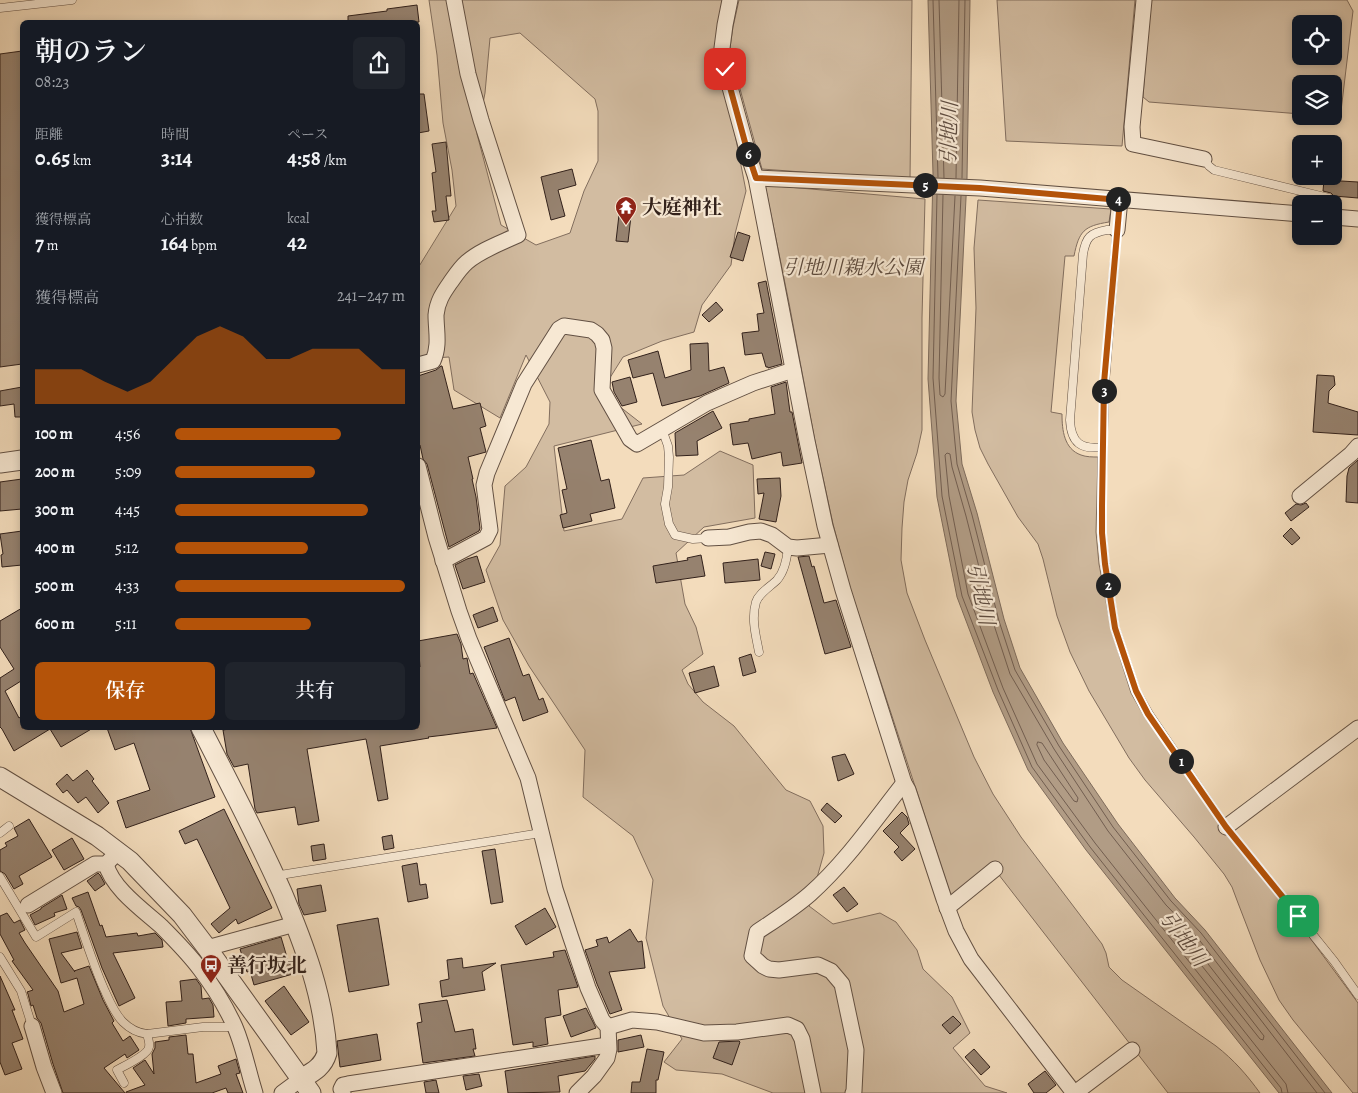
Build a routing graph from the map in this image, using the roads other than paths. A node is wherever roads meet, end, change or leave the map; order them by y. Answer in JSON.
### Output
{"nodes":[{"id":1,"x":72,"y":0,"type":"edge"},
{"id":2,"x":454,"y":0,"type":"edge"},
{"id":3,"x":730,"y":0,"type":"edge"},
{"id":4,"x":1144,"y":0,"type":"edge"},
{"id":5,"x":0,"y":8,"type":"edge"},
{"id":6,"x":1204,"y":159,"type":"joint"},
{"id":7,"x":756,"y":178,"type":"junction"},
{"id":8,"x":1317,"y":195,"type":"edge"},
{"id":9,"x":1120,"y":200,"type":"junction"},
{"id":10,"x":1292,"y":213,"type":"edge"},
{"id":11,"x":1342,"y":218,"type":"edge"},
{"id":12,"x":1358,"y":219,"type":"edge"},
{"id":13,"x":1117,"y":230,"type":"junction"},
{"id":14,"x":420,"y":364,"type":"edge"},
{"id":15,"x":793,"y":370,"type":"junction"},
{"id":16,"x":662,"y":429,"type":"junction"},
{"id":17,"x":1358,"y":446,"type":"edge"},
{"id":18,"x":1103,"y":447,"type":"junction"},
{"id":19,"x":20,"y":460,"type":"edge"},
{"id":20,"x":0,"y":463,"type":"edge"},
{"id":21,"x":420,"y":474,"type":"edge"},
{"id":22,"x":1300,"y":496,"type":"dead end"},
{"id":23,"x":708,"y":538,"type":"joint"},
{"id":24,"x":830,"y":545,"type":"junction"},
{"id":25,"x":788,"y":548,"type":"junction"},
{"id":26,"x":443,"y":561,"type":"junction"},
{"id":27,"x":759,"y":652,"type":"dead end"},
{"id":28,"x":1358,"y":728,"type":"edge"},
{"id":29,"x":202,"y":730,"type":"edge"},
{"id":30,"x":0,"y":777,"type":"edge"},
{"id":31,"x":904,"y":783,"type":"junction"},
{"id":32,"x":9,"y":826,"type":"dead end"},
{"id":33,"x":1226,"y":827,"type":"junction"},
{"id":34,"x":0,"y":832,"type":"edge"},
{"id":35,"x":541,"y":833,"type":"junction"},
{"id":36,"x":111,"y":858,"type":"junction"},
{"id":37,"x":994,"y":869,"type":"dead end"},
{"id":38,"x":274,"y":876,"type":"junction"},
{"id":39,"x":0,"y":877,"type":"edge"},
{"id":40,"x":28,"y":904,"type":"dead end"},
{"id":41,"x":947,"y":908,"type":"junction"},
{"id":42,"x":295,"y":924,"type":"junction"},
{"id":43,"x":207,"y":948,"type":"junction"},
{"id":44,"x":0,"y":957,"type":"edge"},
{"id":45,"x":1358,"y":995,"type":"edge"},
{"id":46,"x":32,"y":1026,"type":"joint"},
{"id":47,"x":235,"y":1027,"type":"junction"},
{"id":48,"x":608,"y":1027,"type":"junction"},
{"id":49,"x":147,"y":1034,"type":"junction"},
{"id":50,"x":608,"y":1045,"type":"junction"},
{"id":51,"x":1132,"y":1050,"type":"dead end"},
{"id":52,"x":124,"y":1083,"type":"dead end"},
{"id":53,"x":306,"y":1086,"type":"edge"},
{"id":54,"x":54,"y":1093,"type":"edge"},
{"id":55,"x":255,"y":1093,"type":"edge"},
{"id":56,"x":282,"y":1093,"type":"edge"},
{"id":57,"x":343,"y":1093,"type":"edge"},
{"id":58,"x":577,"y":1093,"type":"edge"},
{"id":59,"x":813,"y":1093,"type":"edge"},
{"id":60,"x":853,"y":1093,"type":"edge"},
{"id":61,"x":1074,"y":1093,"type":"edge"}],
"edges":[{"from":1,"to":5,"type":"lane"},
{"from":2,"to":14,"type":"street"},
{"from":3,"to":7,"type":"street"},
{"from":4,"to":6,"type":"street"},
{"from":6,"to":8,"type":"lane"},
{"from":7,"to":9,"type":"street"},
{"from":7,"to":15,"type":"street"},
{"from":9,"to":10,"type":"street"},
{"from":9,"to":13,"type":"street"},
{"from":11,"to":12,"type":"street"},
{"from":13,"to":18,"type":"lane"},
{"from":13,"to":18,"type":"lane"},
{"from":15,"to":16,"type":"street"},
{"from":15,"to":24,"type":"street"},
{"from":16,"to":23,"type":"lane"},
{"from":16,"to":26,"type":"street"},
{"from":17,"to":22,"type":"street"},
{"from":18,"to":33,"type":"lane"},
{"from":19,"to":20,"type":"street"},
{"from":21,"to":26,"type":"street"},
{"from":23,"to":25,"type":"street"},
{"from":24,"to":25,"type":"street"},
{"from":24,"to":31,"type":"street"},
{"from":25,"to":27,"type":"lane"},
{"from":26,"to":35,"type":"street"},
{"from":28,"to":33,"type":"street"},
{"from":29,"to":38,"type":"street"},
{"from":30,"to":36,"type":"street"},
{"from":31,"to":41,"type":"street"},
{"from":31,"to":60,"type":"street"},
{"from":32,"to":34,"type":"lane"},
{"from":33,"to":45,"type":"lane"},
{"from":35,"to":38,"type":"lane"},
{"from":35,"to":48,"type":"street"},
{"from":36,"to":40,"type":"street"},
{"from":36,"to":43,"type":"street"},
{"from":36,"to":47,"type":"street"},
{"from":37,"to":41,"type":"street"},
{"from":38,"to":42,"type":"street"},
{"from":39,"to":49,"type":"lane"},
{"from":41,"to":61,"type":"street"},
{"from":42,"to":43,"type":"street"},
{"from":42,"to":53,"type":"street"},
{"from":43,"to":53,"type":"street"},
{"from":44,"to":46,"type":"lane"},
{"from":46,"to":54,"type":"street"},
{"from":47,"to":49,"type":"lane"},
{"from":47,"to":55,"type":"street"},
{"from":48,"to":50,"type":"street"},
{"from":48,"to":59,"type":"street"},
{"from":49,"to":52,"type":"lane"},
{"from":50,"to":57,"type":"street"},
{"from":50,"to":58,"type":"street"},
{"from":51,"to":61,"type":"street"},
{"from":53,"to":56,"type":"street"}]}
